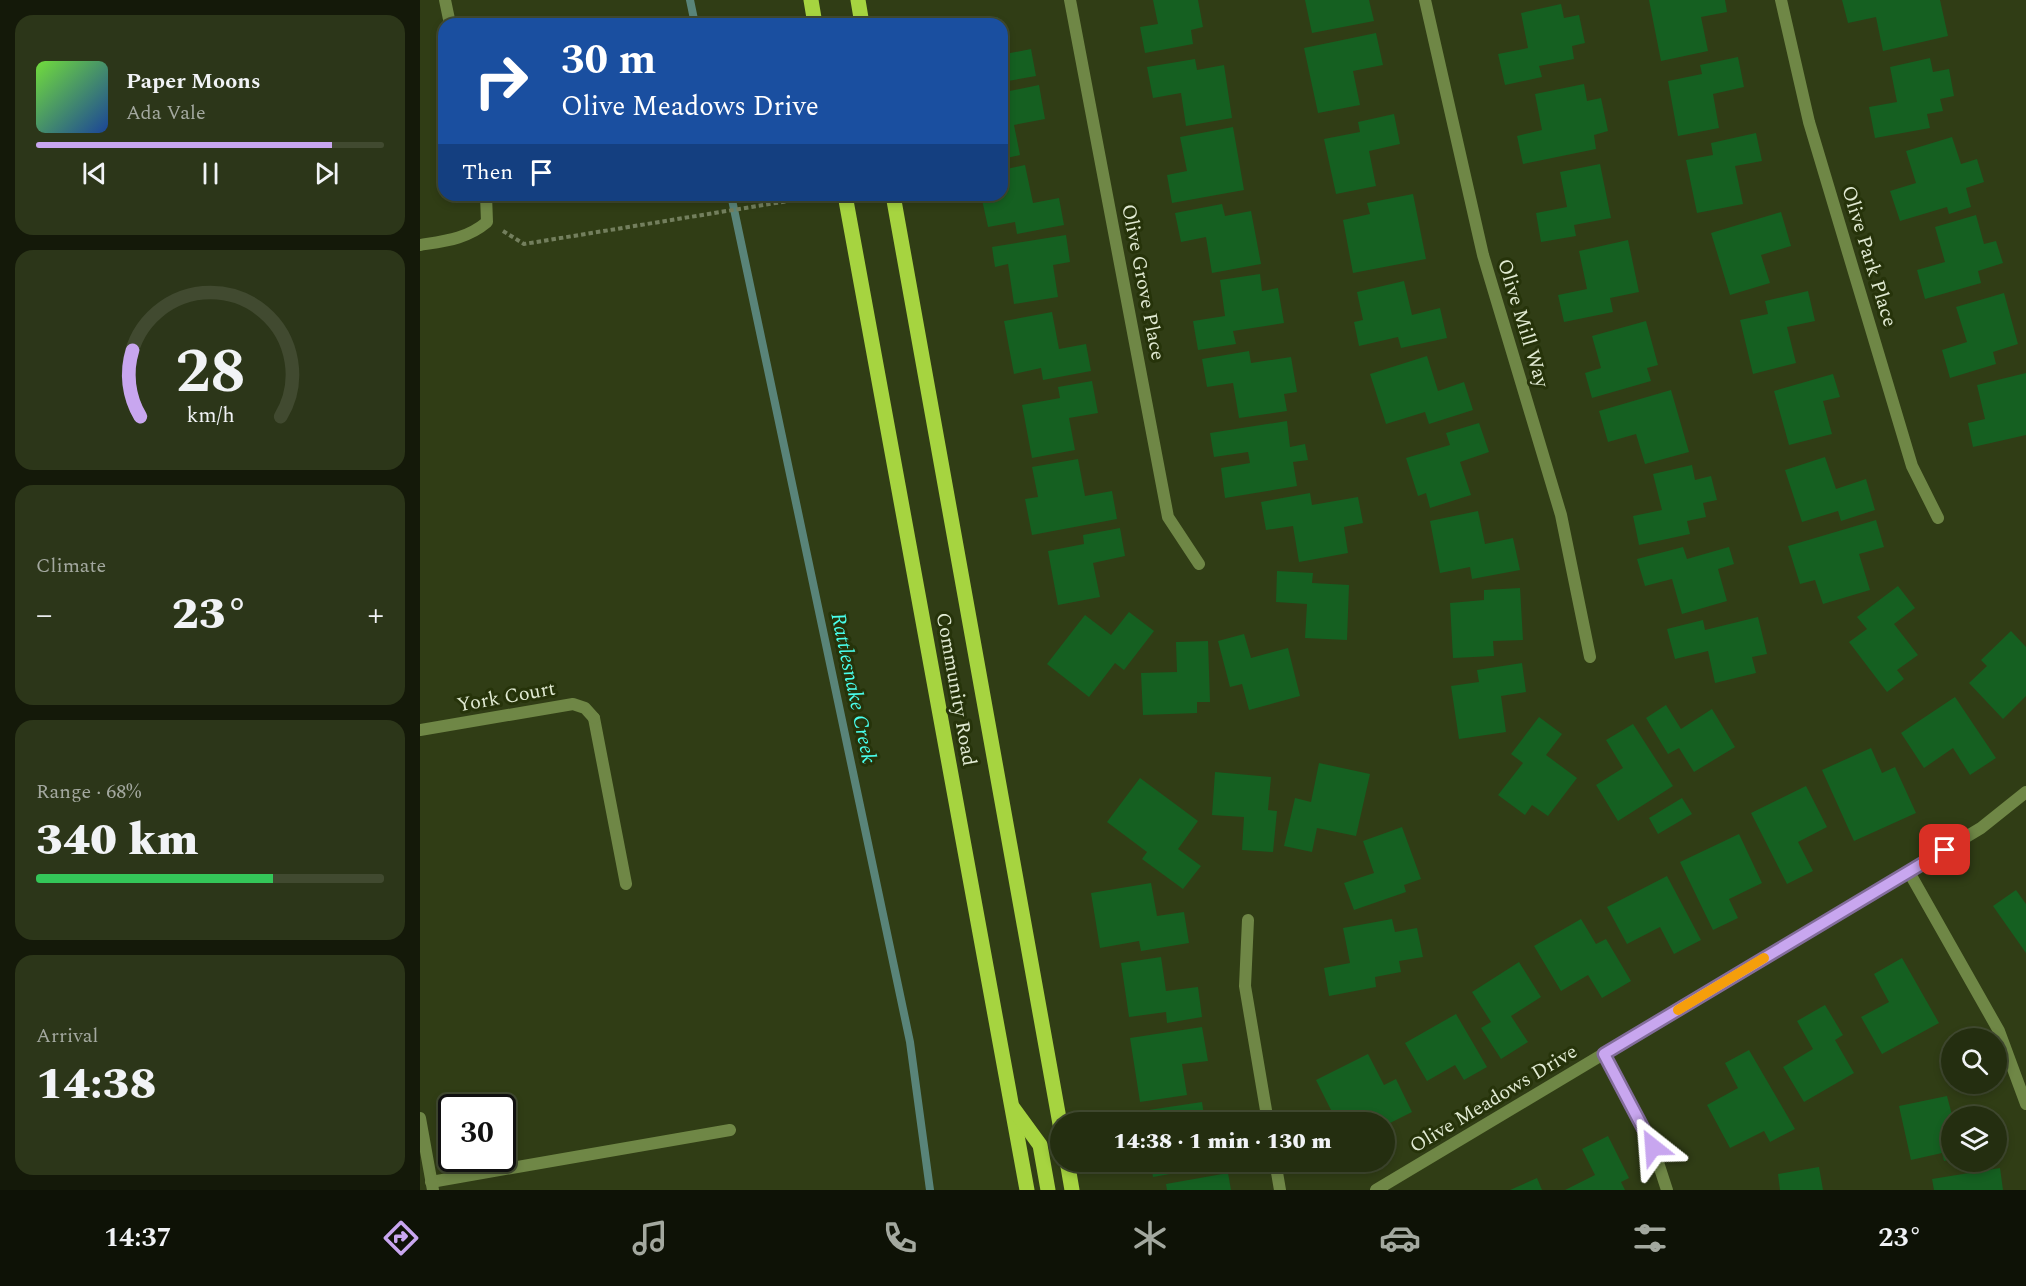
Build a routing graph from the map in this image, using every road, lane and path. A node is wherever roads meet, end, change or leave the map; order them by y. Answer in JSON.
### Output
{"nodes":[{"id":1,"x":445,"y":0,"type":"edge"},
{"id":2,"x":812,"y":0,"type":"edge"},
{"id":3,"x":858,"y":0,"type":"edge"},
{"id":4,"x":1070,"y":0,"type":"edge"},
{"id":5,"x":1425,"y":0,"type":"edge"},
{"id":6,"x":1781,"y":0,"type":"edge"},
{"id":7,"x":449,"y":18,"type":"edge"},
{"id":8,"x":814,"y":18,"type":"edge"},
{"id":9,"x":861,"y":18,"type":"edge"},
{"id":10,"x":486,"y":201,"type":"edge"},
{"id":11,"x":789,"y":201,"type":"edge"},
{"id":12,"x":846,"y":201,"type":"edge"},
{"id":13,"x":894,"y":201,"type":"edge"},
{"id":14,"x":524,"y":244,"type":"dead end"},
{"id":15,"x":420,"y":245,"type":"edge"},
{"id":16,"x":1938,"y":518,"type":"dead end"},
{"id":17,"x":1199,"y":564,"type":"dead end"},
{"id":18,"x":1590,"y":657,"type":"dead end"},
{"id":19,"x":420,"y":730,"type":"edge"},
{"id":20,"x":2026,"y":792,"type":"edge"},
{"id":21,"x":1909,"y":872,"type":"junction"},
{"id":22,"x":626,"y":884,"type":"dead end"},
{"id":23,"x":1248,"y":920,"type":"dead end"},
{"id":24,"x":1604,"y":1054,"type":"junction"},
{"id":25,"x":2026,"y":1104,"type":"edge"},
{"id":26,"x":1012,"y":1106,"type":"junction"},
{"id":27,"x":1058,"y":1112,"type":"edge"},
{"id":28,"x":1266,"y":1112,"type":"edge"},
{"id":29,"x":420,"y":1118,"type":"edge"},
{"id":30,"x":730,"y":1130,"type":"dead end"},
{"id":31,"x":1069,"y":1172,"type":"edge"},
{"id":32,"x":1277,"y":1172,"type":"edge"},
{"id":33,"x":432,"y":1186,"type":"edge"},
{"id":34,"x":1027,"y":1190,"type":"edge"},
{"id":35,"x":1048,"y":1190,"type":"edge"},
{"id":36,"x":1072,"y":1190,"type":"edge"},
{"id":37,"x":1280,"y":1190,"type":"edge"},
{"id":38,"x":1376,"y":1190,"type":"edge"},
{"id":39,"x":1667,"y":1190,"type":"edge"}],
"edges":[{"from":1,"to":7,"type":"street"},
{"from":2,"to":8,"type":"main road"},
{"from":3,"to":9,"type":"main road"},
{"from":4,"to":17,"type":"street","name":"Olive Grove Place"},
{"from":5,"to":18,"type":"street","name":"Olive Mill Way"},
{"from":6,"to":16,"type":"street","name":"Olive Park Place"},
{"from":10,"to":15,"type":"street"},
{"from":11,"to":14,"type":"path"},
{"from":12,"to":26,"type":"main road","name":"Community Road"},
{"from":13,"to":27,"type":"main road","name":"Community Road"},
{"from":19,"to":22,"type":"street","name":"York Court"},
{"from":20,"to":21,"type":"street","name":"Olive Meadows Drive"},
{"from":21,"to":24,"type":"street","name":"Olive Meadows Drive"},
{"from":21,"to":25,"type":"street"},
{"from":23,"to":28,"type":"street"},
{"from":24,"to":38,"type":"street","name":"Olive Meadows Drive"},
{"from":24,"to":39,"type":"street"},
{"from":26,"to":34,"type":"main road","name":"Community Road"},
{"from":26,"to":35,"type":"main road"},
{"from":29,"to":33,"type":"street"},
{"from":30,"to":33,"type":"street"},
{"from":31,"to":36,"type":"main road"},
{"from":32,"to":37,"type":"street"}]}
